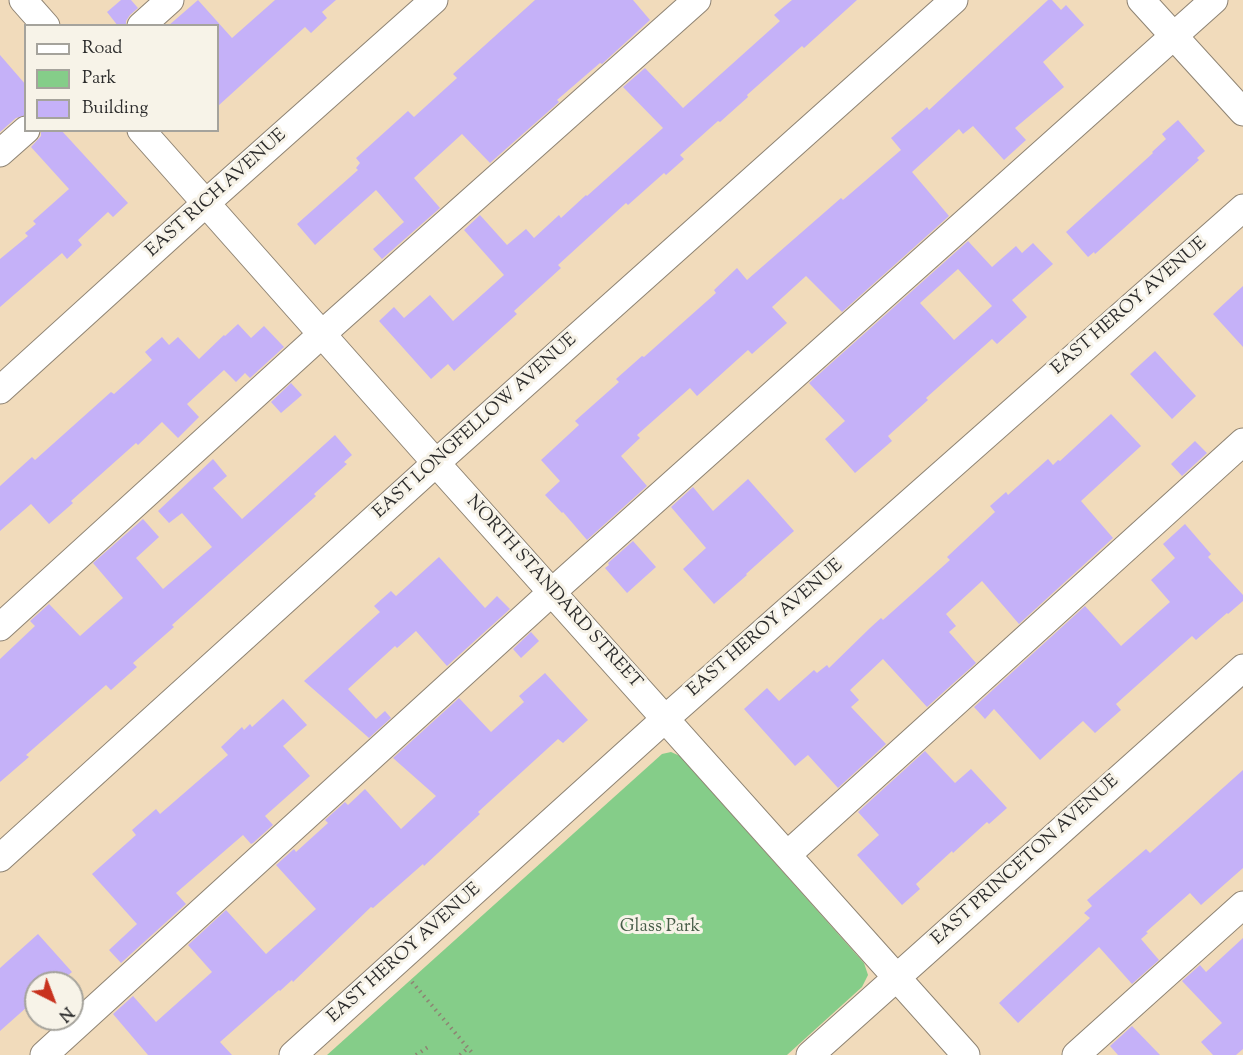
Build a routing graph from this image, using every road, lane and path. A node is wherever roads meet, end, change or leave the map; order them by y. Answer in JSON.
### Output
{"nodes":[{"id":1,"x":23,"y":0,"type":"edge"},
{"id":2,"x":170,"y":0,"type":"edge"},
{"id":3,"x":434,"y":0,"type":"edge"},
{"id":4,"x":697,"y":0,"type":"edge"},
{"id":5,"x":954,"y":0,"type":"edge"},
{"id":6,"x":1141,"y":0,"type":"edge"},
{"id":7,"x":1214,"y":0,"type":"edge"},
{"id":8,"x":44,"y":24,"type":"edge"},
{"id":9,"x":143,"y":24,"type":"edge"},
{"id":10,"x":1174,"y":36,"type":"junction"},
{"id":11,"x":1243,"y":112,"type":"edge"},
{"id":12,"x":24,"y":132,"type":"edge"},
{"id":13,"x":143,"y":132,"type":"edge"},
{"id":14,"x":0,"y":153,"type":"edge"},
{"id":15,"x":206,"y":203,"type":"junction"},
{"id":16,"x":1243,"y":208,"type":"edge"},
{"id":17,"x":322,"y":334,"type":"junction"},
{"id":18,"x":0,"y":390,"type":"edge"},
{"id":19,"x":1243,"y":442,"type":"edge"},
{"id":20,"x":436,"y":463,"type":"junction"},
{"id":21,"x":552,"y":592,"type":"junction"},
{"id":22,"x":0,"y":627,"type":"edge"},
{"id":23,"x":1243,"y":668,"type":"edge"},
{"id":24,"x":665,"y":719,"type":"junction"},
{"id":25,"x":787,"y":855,"type":"junction"},
{"id":26,"x":0,"y":858,"type":"edge"},
{"id":27,"x":1243,"y":905,"type":"edge"},
{"id":28,"x":396,"y":963,"type":"junction"},
{"id":29,"x":896,"y":977,"type":"junction"},
{"id":30,"x":428,"y":1047,"type":"dead end"},
{"id":31,"x":468,"y":1048,"type":"junction"},
{"id":32,"x":44,"y":1055,"type":"edge"},
{"id":33,"x":293,"y":1055,"type":"edge"},
{"id":34,"x":416,"y":1055,"type":"edge"},
{"id":35,"x":460,"y":1055,"type":"edge"},
{"id":36,"x":474,"y":1055,"type":"edge"},
{"id":37,"x":810,"y":1055,"type":"edge"},
{"id":38,"x":966,"y":1055,"type":"edge"},
{"id":39,"x":1076,"y":1055,"type":"edge"}],
"edges":[{"from":1,"to":8,"type":"street"},
{"from":2,"to":9,"type":"street"},
{"from":3,"to":15,"type":"street","name":"EAST RICH AVENUE"},
{"from":4,"to":17,"type":"street"},
{"from":5,"to":20,"type":"street","name":"EAST LONGFELLOW AVENUE"},
{"from":6,"to":10,"type":"street"},
{"from":7,"to":10,"type":"street"},
{"from":10,"to":11,"type":"street"},
{"from":10,"to":21,"type":"street"},
{"from":12,"to":14,"type":"street"},
{"from":13,"to":15,"type":"street","name":"NORTH STANDARD STREET"},
{"from":15,"to":17,"type":"street","name":"NORTH STANDARD STREET"},
{"from":15,"to":18,"type":"street","name":"EAST RICH AVENUE"},
{"from":16,"to":24,"type":"street","name":"EAST HEROY AVENUE"},
{"from":17,"to":20,"type":"street","name":"NORTH STANDARD STREET"},
{"from":17,"to":22,"type":"street"},
{"from":19,"to":25,"type":"street"},
{"from":20,"to":21,"type":"street","name":"NORTH STANDARD STREET"},
{"from":20,"to":26,"type":"street","name":"EAST LONGFELLOW AVENUE"},
{"from":21,"to":24,"type":"street","name":"NORTH STANDARD STREET"},
{"from":21,"to":32,"type":"street"},
{"from":23,"to":29,"type":"street","name":"EAST PRINCETON AVENUE"},
{"from":24,"to":25,"type":"street","name":"NORTH STANDARD STREET"},
{"from":24,"to":28,"type":"street","name":"EAST HEROY AVENUE"},
{"from":25,"to":29,"type":"street","name":"NORTH STANDARD STREET"},
{"from":27,"to":39,"type":"street"},
{"from":28,"to":31,"type":"path"},
{"from":28,"to":33,"type":"street","name":"EAST HEROY AVENUE"},
{"from":29,"to":37,"type":"street","name":"EAST PRINCETON AVENUE"},
{"from":29,"to":38,"type":"street","name":"NORTH STANDARD STREET"},
{"from":30,"to":34,"type":"path"},
{"from":31,"to":35,"type":"path"},
{"from":31,"to":36,"type":"path"}]}
